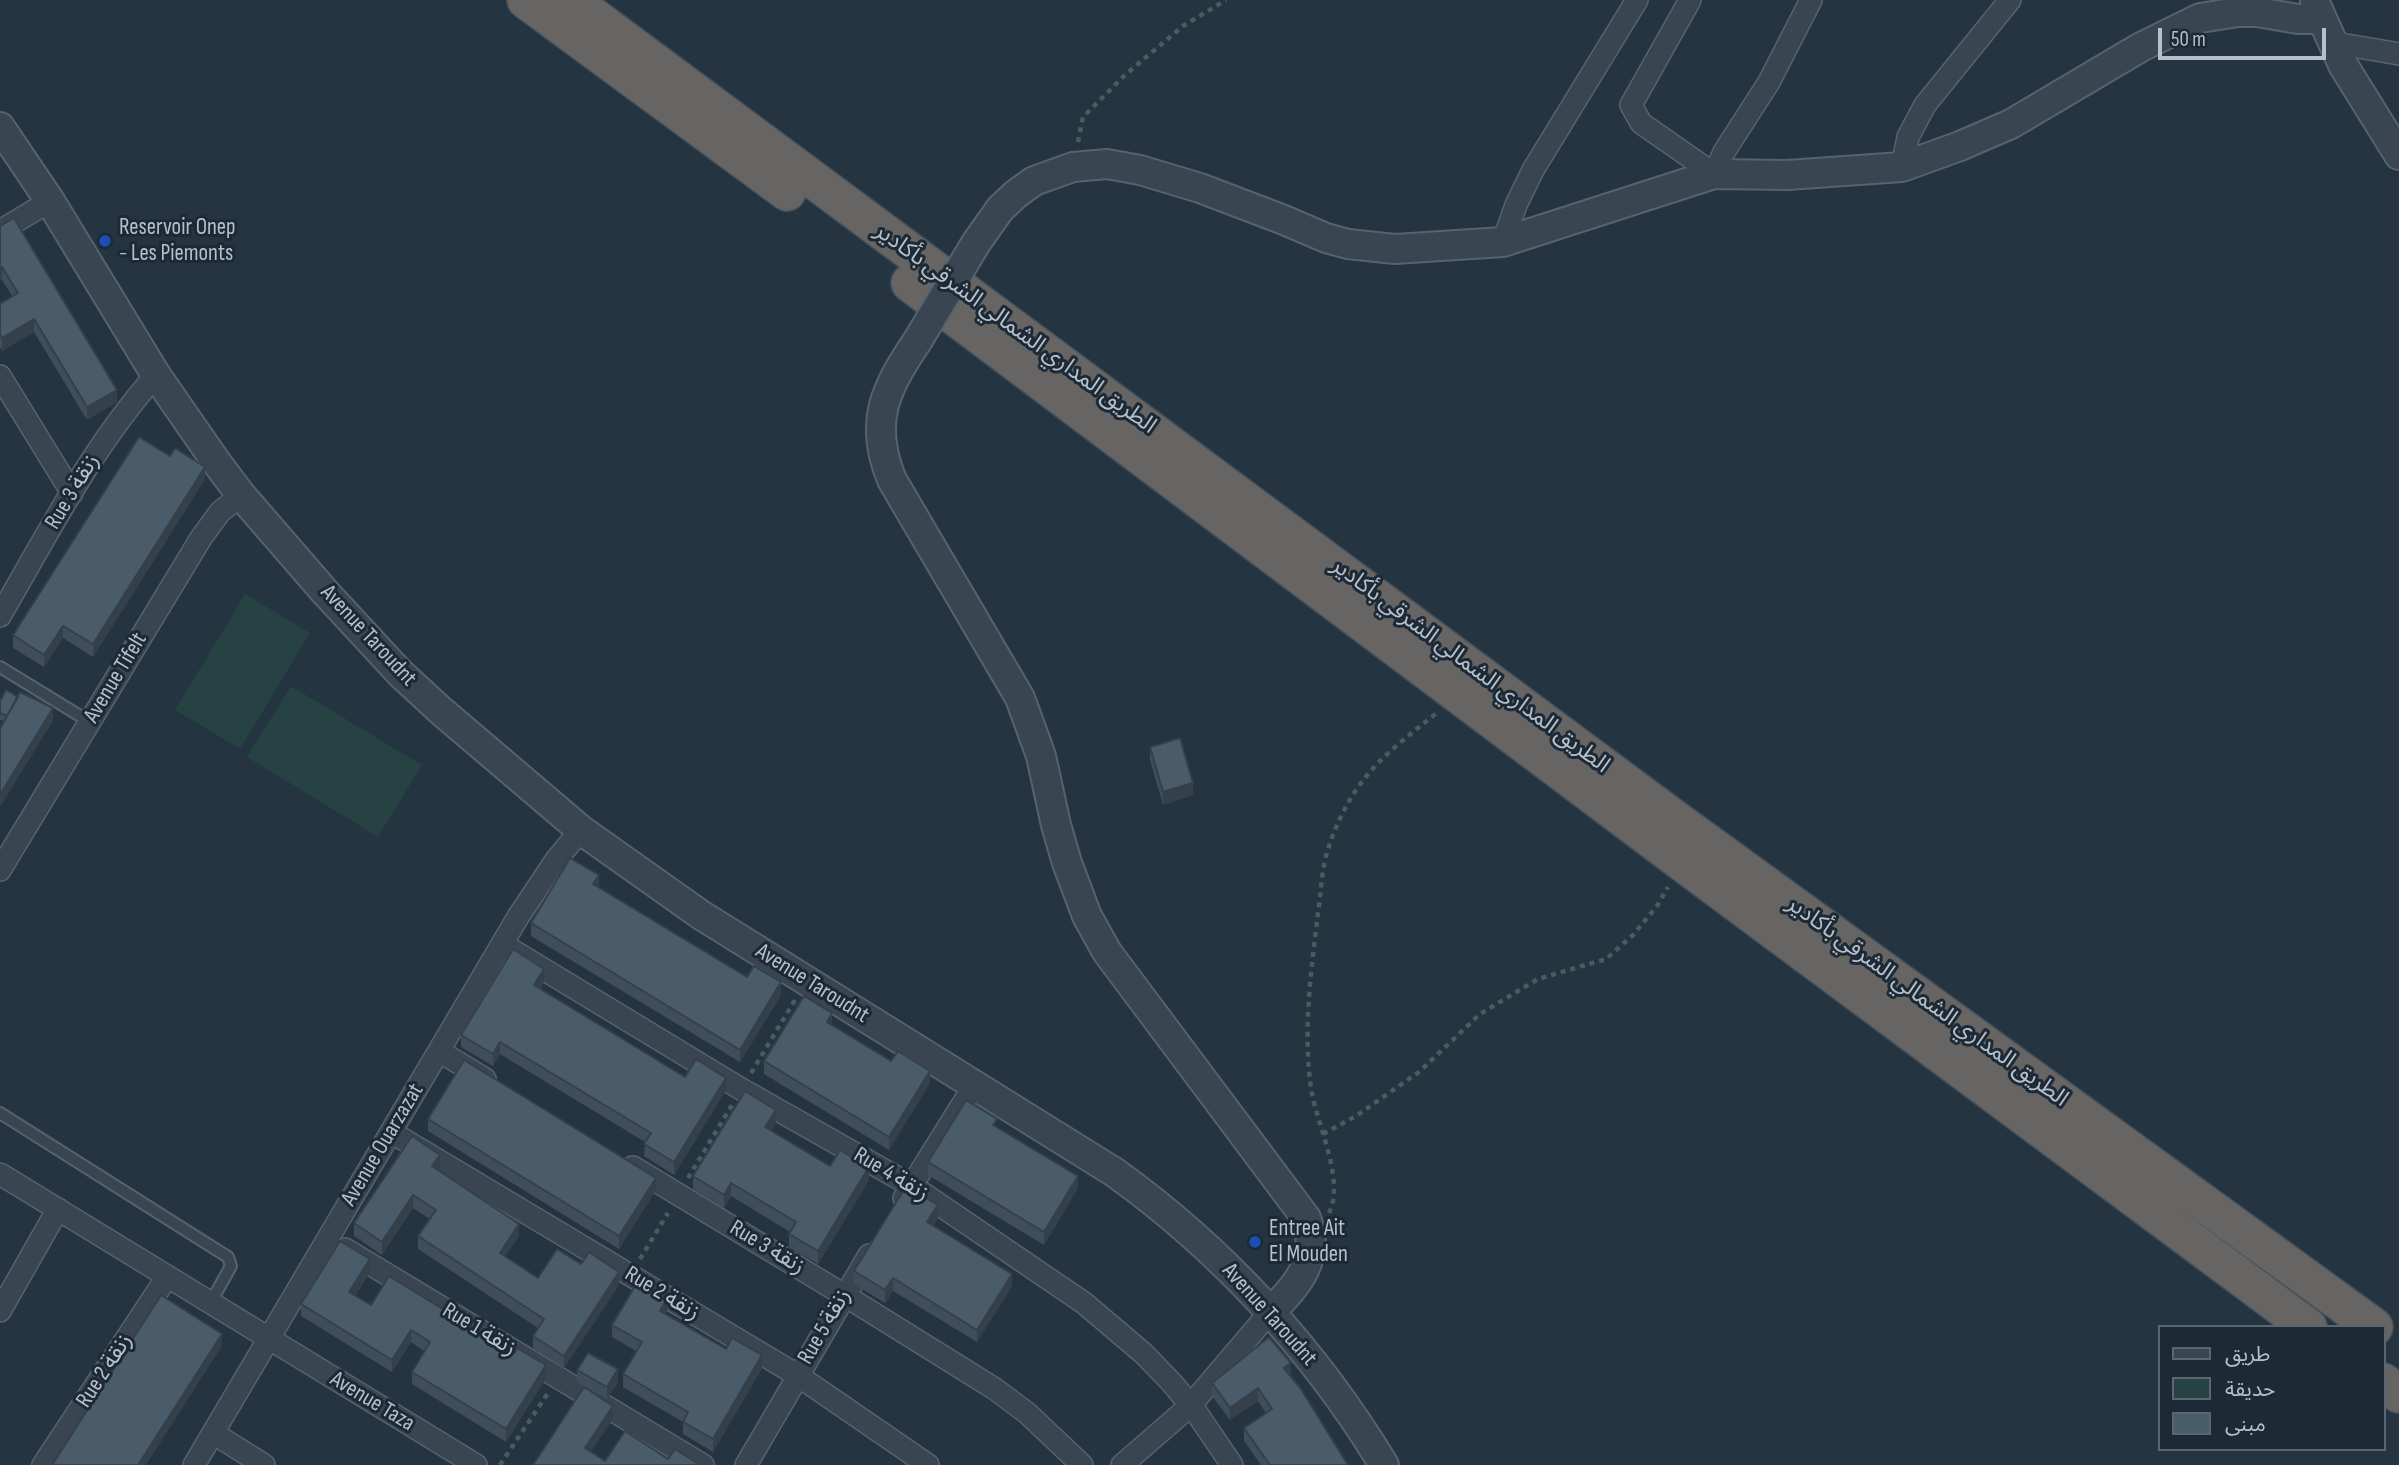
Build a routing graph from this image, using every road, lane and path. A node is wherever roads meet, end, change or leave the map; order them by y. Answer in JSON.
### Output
{"nodes":[{"id":1,"x":526,"y":0,"type":"edge"},
{"id":2,"x":570,"y":0,"type":"edge"},
{"id":3,"x":1226,"y":0,"type":"edge"},
{"id":4,"x":1637,"y":0,"type":"edge"},
{"id":5,"x":1690,"y":0,"type":"edge"},
{"id":6,"x":1811,"y":0,"type":"edge"},
{"id":7,"x":2010,"y":0,"type":"edge"},
{"id":8,"x":2239,"y":4,"type":"edge"},
{"id":9,"x":2317,"y":9,"type":"edge"},
{"id":10,"x":2335,"y":43,"type":"junction"},
{"id":11,"x":2399,"y":54,"type":"edge"},
{"id":12,"x":0,"y":127,"type":"edge"},
{"id":13,"x":2399,"y":155,"type":"edge"},
{"id":14,"x":1073,"y":167,"type":"junction"},
{"id":15,"x":1902,"y":167,"type":"junction"},
{"id":16,"x":1714,"y":174,"type":"junction"},
{"id":17,"x":50,"y":201,"type":"junction"},
{"id":18,"x":0,"y":232,"type":"edge"},
{"id":19,"x":1503,"y":242,"type":"junction"},
{"id":20,"x":156,"y":375,"type":"junction"},
{"id":21,"x":0,"y":376,"type":"edge"},
{"id":22,"x":72,"y":493,"type":"junction"},
{"id":23,"x":241,"y":495,"type":"junction"},
{"id":24,"x":0,"y":616,"type":"edge"},
{"id":25,"x":0,"y":667,"type":"edge"},
{"id":26,"x":1461,"y":695,"type":"junction"},
{"id":27,"x":90,"y":722,"type":"junction"},
{"id":28,"x":581,"y":830,"type":"junction"},
{"id":29,"x":1683,"y":863,"type":"junction"},
{"id":30,"x":0,"y":870,"type":"edge"},
{"id":31,"x":502,"y":944,"type":"junction"},
{"id":32,"x":806,"y":981,"type":"junction"},
{"id":33,"x":439,"y":1051,"type":"junction"},
{"id":34,"x":975,"y":1084,"type":"junction"},
{"id":35,"x":499,"y":1087,"type":"edge"},
{"id":36,"x":741,"y":1089,"type":"junction"},
{"id":37,"x":0,"y":1112,"type":"edge"},
{"id":38,"x":391,"y":1132,"type":"junction"},
{"id":39,"x":1323,"y":1134,"type":"junction"},
{"id":40,"x":618,"y":1159,"type":"edge"},
{"id":41,"x":0,"y":1174,"type":"edge"},
{"id":42,"x":912,"y":1186,"type":"junction"},
{"id":43,"x":678,"y":1195,"type":"junction"},
{"id":44,"x":58,"y":1209,"type":"junction"},
{"id":45,"x":892,"y":1219,"type":"edge"},
{"id":46,"x":1310,"y":1227,"type":"junction"},
{"id":47,"x":328,"y":1238,"type":"junction"},
{"id":48,"x":878,"y":1240,"type":"edge"},
{"id":49,"x":630,"y":1275,"type":"junction"},
{"id":50,"x":167,"y":1276,"type":"junction"},
{"id":51,"x":844,"y":1294,"type":"junction"},
{"id":52,"x":211,"y":1302,"type":"junction"},
{"id":53,"x":0,"y":1311,"type":"edge"},
{"id":54,"x":1270,"y":1312,"type":"junction"},
{"id":55,"x":2305,"y":1325,"type":"edge"},
{"id":56,"x":2371,"y":1325,"type":"edge"},
{"id":57,"x":269,"y":1339,"type":"junction"},
{"id":58,"x":797,"y":1375,"type":"junction"},
{"id":59,"x":558,"y":1378,"type":"junction"},
{"id":60,"x":1190,"y":1406,"type":"junction"},
{"id":61,"x":213,"y":1433,"type":"junction"},
{"id":62,"x":43,"y":1465,"type":"edge"},
{"id":63,"x":194,"y":1465,"type":"edge"},
{"id":64,"x":264,"y":1465,"type":"edge"},
{"id":65,"x":476,"y":1465,"type":"edge"},
{"id":66,"x":500,"y":1465,"type":"edge"},
{"id":67,"x":703,"y":1465,"type":"edge"},
{"id":68,"x":746,"y":1465,"type":"edge"},
{"id":69,"x":928,"y":1465,"type":"edge"},
{"id":70,"x":1082,"y":1465,"type":"edge"},
{"id":71,"x":1122,"y":1465,"type":"edge"},
{"id":72,"x":1232,"y":1465,"type":"edge"},
{"id":73,"x":1384,"y":1465,"type":"edge"}],
"edges":[{"from":1,"to":26,"type":"highway","name":"الطريق المداري الشمالي الشرقي بأكادير"},
{"from":2,"to":56,"type":"highway","name":"الطريق المداري الشمالي الشرقي بأكادير"},
{"from":3,"to":14,"type":"path"},
{"from":4,"to":19,"type":"street"},
{"from":5,"to":16,"type":"street"},
{"from":6,"to":16,"type":"street"},
{"from":7,"to":15,"type":"street"},
{"from":8,"to":9,"type":"street"},
{"from":8,"to":15,"type":"street"},
{"from":9,"to":10,"type":"street"},
{"from":10,"to":11,"type":"street"},
{"from":10,"to":13,"type":"street"},
{"from":12,"to":17,"type":"street","name":"Avenue Taroudnt"},
{"from":14,"to":19,"type":"street"},
{"from":14,"to":46,"type":"street","bridge":true},
{"from":15,"to":16,"type":"street"},
{"from":16,"to":19,"type":"street"},
{"from":17,"to":18,"type":"street"},
{"from":17,"to":20,"type":"street","name":"Avenue Taroudnt"},
{"from":20,"to":22,"type":"street","name":"Rue 3 زنقة"},
{"from":20,"to":23,"type":"street","name":"Avenue Taroudnt"},
{"from":21,"to":22,"type":"street"},
{"from":22,"to":24,"type":"street","name":"Rue 3 زنقة"},
{"from":23,"to":27,"type":"street","name":"Avenue Tifelt"},
{"from":23,"to":28,"type":"street","name":"Avenue Taroudnt"},
{"from":25,"to":27,"type":"lane"},
{"from":26,"to":29,"type":"highway","name":"الطريق المداري الشمالي الشرقي بأكادير"},
{"from":26,"to":39,"type":"path"},
{"from":27,"to":30,"type":"street","name":"Avenue Tifelt"},
{"from":28,"to":31,"type":"street","name":"Avenue Ouarzazat"},
{"from":28,"to":32,"type":"street","name":"Avenue Taroudnt"},
{"from":29,"to":39,"type":"path"},
{"from":29,"to":55,"type":"highway","name":"الطريق المداري الشمالي الشرقي بأكادير"},
{"from":31,"to":33,"type":"street","name":"Avenue Ouarzazat"},
{"from":31,"to":36,"type":"street","name":"Rue 4 زنقة"},
{"from":32,"to":34,"type":"street","name":"Avenue Taroudnt"},
{"from":32,"to":36,"type":"path"},
{"from":33,"to":35,"type":"street"},
{"from":33,"to":38,"type":"street","name":"Avenue Ouarzazat"},
{"from":34,"to":42,"type":"street"},
{"from":34,"to":54,"type":"street","name":"Avenue Taroudnt"},
{"from":36,"to":42,"type":"street","name":"Rue 4 زنقة"},
{"from":36,"to":43,"type":"path"},
{"from":37,"to":52,"type":"lane"},
{"from":38,"to":47,"type":"street","name":"Avenue Ouarzazat"},
{"from":38,"to":49,"type":"street","name":"Rue 2 زنقة"},
{"from":39,"to":46,"type":"path"},
{"from":40,"to":43,"type":"street","name":"Rue 3 زنقة"},
{"from":41,"to":44,"type":"street","name":"Avenue Taza"},
{"from":42,"to":45,"type":"street"},
{"from":42,"to":60,"type":"street","name":"Rue 4 زنقة"},
{"from":43,"to":49,"type":"path"},
{"from":43,"to":51,"type":"street","name":"Rue 3 زنقة"},
{"from":44,"to":50,"type":"street","name":"Avenue Taza"},
{"from":44,"to":53,"type":"street"},
{"from":46,"to":54,"type":"street"},
{"from":47,"to":57,"type":"street","name":"Avenue Ouarzazat"},
{"from":47,"to":59,"type":"street","name":"Rue 1 زنقة"},
{"from":48,"to":51,"type":"street","name":"Rue 5 زنقة"},
{"from":49,"to":58,"type":"street","name":"Rue 2 زنقة"},
{"from":50,"to":52,"type":"street","name":"Avenue Taza"},
{"from":50,"to":62,"type":"street","name":"Rue 2 زنقة"},
{"from":51,"to":58,"type":"street","name":"Rue 5 زنقة"},
{"from":51,"to":70,"type":"street","name":"Rue 3 زنقة"},
{"from":52,"to":57,"type":"street","name":"Avenue Taza"},
{"from":54,"to":60,"type":"street"},
{"from":54,"to":73,"type":"street","name":"Avenue Taroudnt"},
{"from":57,"to":61,"type":"street","name":"Avenue Ouarzazat"},
{"from":57,"to":65,"type":"street","name":"Avenue Taza"},
{"from":58,"to":68,"type":"street","name":"Rue 5 زنقة"},
{"from":58,"to":69,"type":"street","name":"Rue 2 زنقة"},
{"from":59,"to":66,"type":"path"},
{"from":59,"to":67,"type":"street","name":"Rue 1 زنقة"},
{"from":60,"to":71,"type":"street"},
{"from":60,"to":72,"type":"street","name":"Rue 4 زنقة"},
{"from":61,"to":63,"type":"street","name":"Avenue Ouarzazat"},
{"from":61,"to":64,"type":"street"}]}
